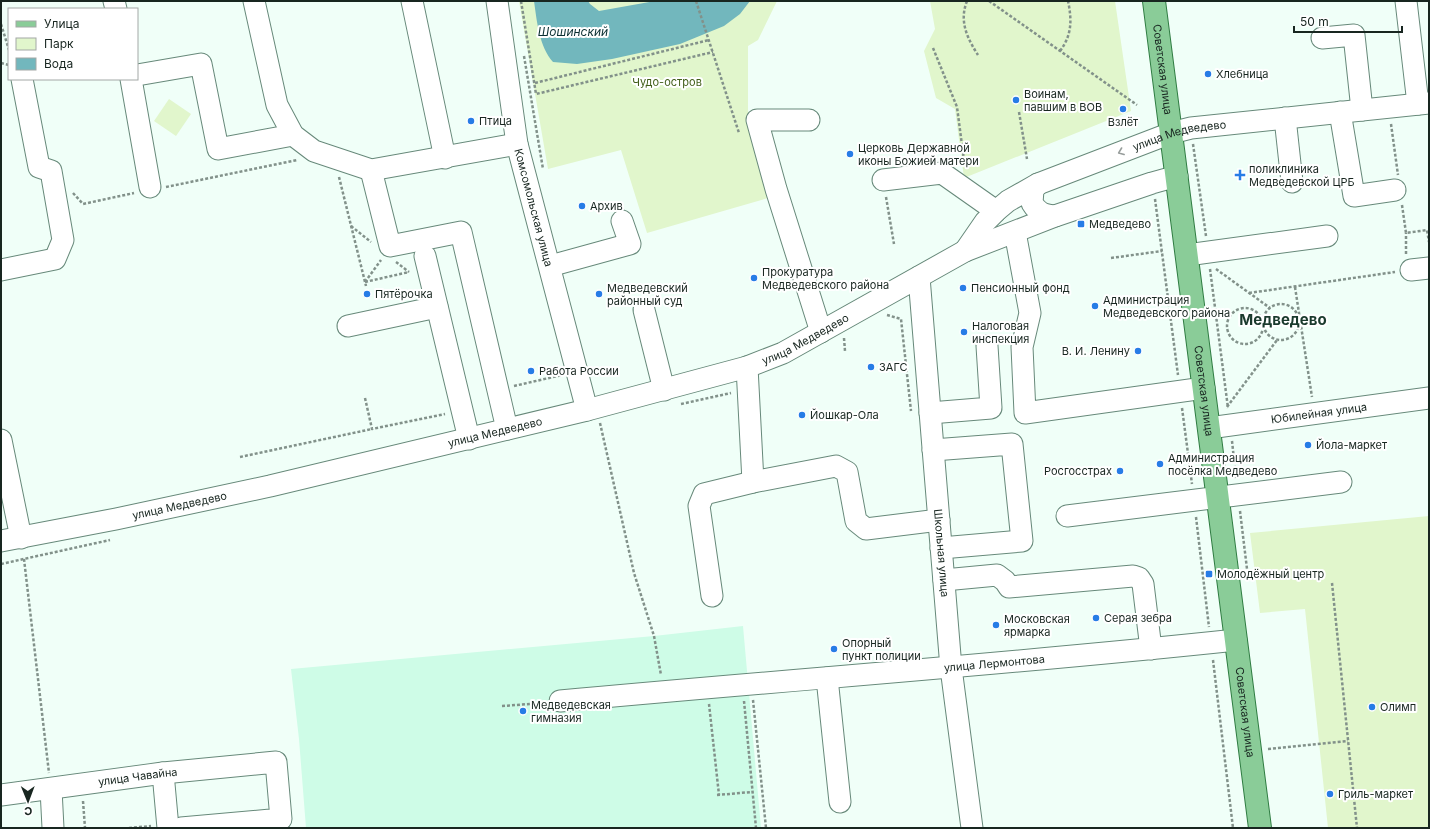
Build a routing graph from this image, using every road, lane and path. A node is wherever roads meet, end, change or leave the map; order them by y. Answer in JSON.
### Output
{"nodes":[{"id":1,"x":254,"y":1,"type":"edge"},
{"id":2,"x":412,"y":1,"type":"edge"},
{"id":3,"x":497,"y":1,"type":"edge"},
{"id":4,"x":521,"y":1,"type":"edge"},
{"id":5,"x":696,"y":1,"type":"edge"},
{"id":6,"x":967,"y":1,"type":"edge"},
{"id":7,"x":988,"y":1,"type":"edge"},
{"id":8,"x":1068,"y":1,"type":"edge"},
{"id":9,"x":1154,"y":1,"type":"edge"},
{"id":10,"x":1406,"y":1,"type":"edge"},
{"id":11,"x":1,"y":24,"type":"edge"},
{"id":12,"x":1322,"y":38,"type":"dead end"},
{"id":13,"x":709,"y":40,"type":"junction"},
{"id":14,"x":8,"y":47,"type":"edge"},
{"id":15,"x":933,"y":48,"type":"dead end"},
{"id":16,"x":1060,"y":51,"type":"junction"},
{"id":17,"x":713,"y":52,"type":"junction"},
{"id":18,"x":1421,"y":53,"type":"edge"},
{"id":19,"x":978,"y":55,"type":"dead end"},
{"id":20,"x":524,"y":56,"type":"dead end"},
{"id":21,"x":138,"y":75,"type":"edge"},
{"id":22,"x":22,"y":80,"type":"edge"},
{"id":23,"x":131,"y":80,"type":"edge"},
{"id":24,"x":535,"y":84,"type":"junction"},
{"id":25,"x":1423,"y":103,"type":"edge"},
{"id":26,"x":1137,"y":105,"type":"dead end"},
{"id":27,"x":1362,"y":110,"type":"junction"},
{"id":28,"x":1019,"y":112,"type":"dead end"},
{"id":29,"x":1340,"y":112,"type":"junction"},
{"id":30,"x":1284,"y":118,"type":"junction"},
{"id":31,"x":809,"y":120,"type":"dead end"},
{"id":32,"x":739,"y":132,"type":"dead end"},
{"id":33,"x":1170,"y":133,"type":"junction"},
{"id":34,"x":294,"y":134,"type":"junction"},
{"id":35,"x":518,"y":144,"type":"junction"},
{"id":36,"x":330,"y":156,"type":"junction"},
{"id":37,"x":445,"y":158,"type":"junction"},
{"id":38,"x":1027,"y":159,"type":"dead end"},
{"id":39,"x":371,"y":170,"type":"junction"},
{"id":40,"x":544,"y":172,"type":"dead end"},
{"id":41,"x":966,"y":175,"type":"dead end"},
{"id":42,"x":1177,"y":176,"type":"junction"},
{"id":43,"x":883,"y":180,"type":"joint"},
{"id":44,"x":1292,"y":182,"type":"dead end"},
{"id":45,"x":1038,"y":184,"type":"junction"},
{"id":46,"x":150,"y":189,"type":"junction"},
{"id":47,"x":1395,"y":190,"type":"dead end"},
{"id":48,"x":73,"y":193,"type":"dead end"},
{"id":49,"x":996,"y":211,"type":"junction"},
{"id":50,"x":1055,"y":216,"type":"junction"},
{"id":51,"x":622,"y":221,"type":"dead end"},
{"id":52,"x":1015,"y":232,"type":"junction"},
{"id":53,"x":1327,"y":236,"type":"dead end"},
{"id":54,"x":894,"y":244,"type":"dead end"},
{"id":55,"x":390,"y":246,"type":"junction"},
{"id":56,"x":964,"y":251,"type":"junction"},
{"id":57,"x":1162,"y":251,"type":"dead end"},
{"id":58,"x":1187,"y":255,"type":"junction"},
{"id":59,"x":1111,"y":258,"type":"dead end"},
{"id":60,"x":426,"y":262,"type":"joint"},
{"id":61,"x":1209,"y":264,"type":"dead end"},
{"id":62,"x":550,"y":266,"type":"junction"},
{"id":63,"x":1420,"y":269,"type":"edge"},
{"id":64,"x":1,"y":270,"type":"edge"},
{"id":65,"x":919,"y":277,"type":"junction"},
{"id":66,"x":365,"y":282,"type":"junction"},
{"id":67,"x":366,"y":286,"type":"dead end"},
{"id":68,"x":1295,"y":287,"type":"junction"},
{"id":69,"x":1249,"y":293,"type":"junction"},
{"id":70,"x":437,"y":307,"type":"junction"},
{"id":71,"x":1270,"y":308,"type":"junction"},
{"id":72,"x":644,"y":310,"type":"dead end"},
{"id":73,"x":881,"y":313,"type":"dead end"},
{"id":74,"x":1300,"y":319,"type":"junction"},
{"id":75,"x":1263,"y":325,"type":"junction"},
{"id":76,"x":348,"y":326,"type":"dead end"},
{"id":77,"x":820,"y":332,"type":"junction"},
{"id":78,"x":843,"y":336,"type":"dead end"},
{"id":79,"x":1277,"y":340,"type":"junction"},
{"id":80,"x":987,"y":346,"type":"dead end"},
{"id":81,"x":845,"y":351,"type":"dead end"},
{"id":82,"x":747,"y":367,"type":"junction"},
{"id":83,"x":1204,"y":388,"type":"junction"},
{"id":84,"x":664,"y":390,"type":"junction"},
{"id":85,"x":1429,"y":398,"type":"edge"},
{"id":86,"x":1227,"y":407,"type":"dead end"},
{"id":87,"x":921,"y":413,"type":"junction"},
{"id":88,"x":1315,"y":413,"type":"junction"},
{"id":89,"x":594,"y":416,"type":"junction"},
{"id":90,"x":1209,"y":428,"type":"junction"},
{"id":91,"x":372,"y":429,"type":"dead end"},
{"id":92,"x":507,"y":430,"type":"junction"},
{"id":93,"x":469,"y":439,"type":"junction"},
{"id":94,"x":1,"y":440,"type":"edge"},
{"id":95,"x":933,"y":450,"type":"junction"},
{"id":96,"x":240,"y":457,"type":"dead end"},
{"id":97,"x":753,"y":482,"type":"junction"},
{"id":98,"x":1341,"y":482,"type":"dead end"},
{"id":99,"x":1218,"y":497,"type":"junction"},
{"id":100,"x":1067,"y":516,"type":"dead end"},
{"id":101,"x":939,"y":520,"type":"junction"},
{"id":102,"x":11,"y":540,"type":"edge"},
{"id":103,"x":941,"y":548,"type":"junction"},
{"id":104,"x":944,"y":580,"type":"junction"},
{"id":105,"x":1332,"y":583,"type":"dead end"},
{"id":106,"x":712,"y":596,"type":"dead end"},
{"id":107,"x":1236,"y":640,"type":"junction"},
{"id":108,"x":1151,"y":649,"type":"junction"},
{"id":109,"x":951,"y":668,"type":"junction"},
{"id":110,"x":827,"y":678,"type":"junction"},
{"id":111,"x":747,"y":684,"type":"junction"},
{"id":112,"x":708,"y":687,"type":"junction"},
{"id":113,"x":664,"y":692,"type":"junction"},
{"id":114,"x":560,"y":701,"type":"joint"},
{"id":115,"x":502,"y":706,"type":"dead end"},
{"id":116,"x":1348,"y":741,"type":"junction"},
{"id":117,"x":1268,"y":750,"type":"dead end"},
{"id":118,"x":163,"y":773,"type":"junction"},
{"id":119,"x":81,"y":785,"type":"junction"},
{"id":120,"x":51,"y":789,"type":"junction"},
{"id":121,"x":752,"y":792,"type":"junction"},
{"id":122,"x":1,"y":795,"type":"edge"},
{"id":123,"x":840,"y":802,"type":"dead end"},
{"id":124,"x":162,"y":827,"type":"edge"},
{"id":125,"x":53,"y":828,"type":"edge"},
{"id":126,"x":85,"y":828,"type":"edge"},
{"id":127,"x":129,"y":828,"type":"edge"},
{"id":128,"x":181,"y":828,"type":"edge"},
{"id":129,"x":756,"y":828,"type":"edge"},
{"id":130,"x":766,"y":828,"type":"edge"},
{"id":131,"x":972,"y":828,"type":"edge"},
{"id":132,"x":1260,"y":828,"type":"edge"},
{"id":133,"x":1357,"y":828,"type":"edge"}],
"edges":[{"from":1,"to":34,"type":"street"},
{"from":2,"to":37,"type":"street"},
{"from":3,"to":35,"type":"street","name":"Комсомольская улица"},
{"from":4,"to":24,"type":"path"},
{"from":5,"to":13,"type":"path"},
{"from":6,"to":19,"type":"path"},
{"from":7,"to":16,"type":"path"},
{"from":8,"to":16,"type":"path"},
{"from":9,"to":33,"type":"main road","name":"Советская улица"},
{"from":10,"to":18,"type":"street"},
{"from":11,"to":14,"type":"path"},
{"from":12,"to":27,"type":"street"},
{"from":13,"to":17,"type":"path"},
{"from":13,"to":24,"type":"path"},
{"from":15,"to":41,"type":"path"},
{"from":16,"to":26,"type":"path"},
{"from":17,"to":24,"type":"path"},
{"from":17,"to":32,"type":"path"},
{"from":18,"to":25,"type":"street"},
{"from":20,"to":40,"type":"path"},
{"from":21,"to":34,"type":"street"},
{"from":22,"to":64,"type":"street"},
{"from":23,"to":46,"type":"street"},
{"from":25,"to":27,"type":"street","name":"улица Медведево"},
{"from":27,"to":29,"type":"street","name":"улица Медведево"},
{"from":28,"to":38,"type":"path"},
{"from":29,"to":30,"type":"street","name":"улица Медведево"},
{"from":29,"to":47,"type":"street"},
{"from":30,"to":33,"type":"street","name":"улица Медведево"},
{"from":30,"to":44,"type":"street"},
{"from":31,"to":77,"type":"street"},
{"from":33,"to":42,"type":"main road","name":"Советская улица"},
{"from":33,"to":45,"type":"street","name":"улица Медведево","one_way":true},
{"from":34,"to":36,"type":"street"},
{"from":35,"to":37,"type":"street"},
{"from":35,"to":62,"type":"street","name":"Комсомольская улица"},
{"from":36,"to":39,"type":"street"},
{"from":36,"to":46,"type":"path"},
{"from":36,"to":66,"type":"path"},
{"from":37,"to":39,"type":"street"},
{"from":39,"to":55,"type":"street"},
{"from":42,"to":50,"type":"street","name":"улица Медведево"},
{"from":42,"to":58,"type":"main road","name":"Советская улица"},
{"from":43,"to":49,"type":"street"},
{"from":43,"to":54,"type":"path"},
{"from":45,"to":49,"type":"street","name":"улица Медведево"},
{"from":45,"to":50,"type":"street"},
{"from":46,"to":48,"type":"path"},
{"from":49,"to":56,"type":"street","name":"улица Медведево"},
{"from":50,"to":52,"type":"street","name":"улица Медведево"},
{"from":51,"to":62,"type":"street"},
{"from":52,"to":56,"type":"street","name":"улица Медведево"},
{"from":52,"to":83,"type":"street"},
{"from":53,"to":58,"type":"street"},
{"from":55,"to":66,"type":"path"},
{"from":55,"to":92,"type":"street"},
{"from":56,"to":65,"type":"street","name":"улица Медведево"},
{"from":57,"to":59,"type":"path"},
{"from":58,"to":83,"type":"main road","name":"Советская улица"},
{"from":60,"to":66,"type":"path"},
{"from":60,"to":70,"type":"street"},
{"from":61,"to":69,"type":"path"},
{"from":62,"to":89,"type":"street","name":"Комсомольская улица"},
{"from":63,"to":68,"type":"path"},
{"from":65,"to":77,"type":"street","name":"улица Медведево"},
{"from":65,"to":87,"type":"street","name":"Школьная улица"},
{"from":66,"to":67,"type":"path"},
{"from":68,"to":69,"type":"path"},
{"from":68,"to":74,"type":"path"},
{"from":69,"to":71,"type":"path"},
{"from":70,"to":76,"type":"street"},
{"from":70,"to":93,"type":"street"},
{"from":71,"to":74,"type":"path"},
{"from":71,"to":75,"type":"path"},
{"from":72,"to":84,"type":"street"},
{"from":73,"to":87,"type":"path"},
{"from":74,"to":79,"type":"path"},
{"from":74,"to":88,"type":"path"},
{"from":75,"to":75,"type":"path"},
{"from":75,"to":79,"type":"path"},
{"from":77,"to":82,"type":"street","name":"улица Медведево"},
{"from":78,"to":81,"type":"path"},
{"from":79,"to":86,"type":"path"},
{"from":80,"to":87,"type":"street"},
{"from":82,"to":84,"type":"street","name":"улица Медведево"},
{"from":82,"to":97,"type":"street"},
{"from":83,"to":90,"type":"main road","name":"Советская улица"},
{"from":84,"to":89,"type":"street","name":"улица Медведево"},
{"from":85,"to":88,"type":"street","name":"Юбилейная улица"},
{"from":87,"to":95,"type":"street","name":"Школьная улица"},
{"from":88,"to":90,"type":"street","name":"Юбилейная улица"},
{"from":89,"to":92,"type":"street","name":"улица Медведево"},
{"from":89,"to":113,"type":"path"},
{"from":90,"to":99,"type":"main road","name":"Советская улица"},
{"from":91,"to":96,"type":"path"},
{"from":92,"to":93,"type":"street","name":"улица Медведево"},
{"from":93,"to":102,"type":"street","name":"улица Медведево"},
{"from":94,"to":102,"type":"street"},
{"from":95,"to":101,"type":"street","name":"Школьная улица"},
{"from":95,"to":103,"type":"street"},
{"from":97,"to":101,"type":"street"},
{"from":97,"to":106,"type":"street"},
{"from":98,"to":99,"type":"street"},
{"from":99,"to":100,"type":"street"},
{"from":99,"to":107,"type":"main road","name":"Советская улица"},
{"from":101,"to":103,"type":"street","name":"Школьная улица"},
{"from":102,"to":120,"type":"path"},
{"from":103,"to":104,"type":"street","name":"Школьная улица"},
{"from":104,"to":108,"type":"street"},
{"from":104,"to":109,"type":"street","name":"Школьная улица"},
{"from":105,"to":116,"type":"path"},
{"from":107,"to":108,"type":"street","name":"улица Лермонтова"},
{"from":107,"to":132,"type":"main road","name":"Советская улица"},
{"from":108,"to":109,"type":"street","name":"улица Лермонтова"},
{"from":109,"to":110,"type":"street","name":"улица Лермонтова"},
{"from":109,"to":131,"type":"street","name":"Школьная улица"},
{"from":110,"to":111,"type":"street","name":"улица Лермонтова"},
{"from":110,"to":123,"type":"street"},
{"from":111,"to":112,"type":"street","name":"улица Лермонтова"},
{"from":111,"to":121,"type":"path"},
{"from":111,"to":130,"type":"path"},
{"from":112,"to":113,"type":"street","name":"улица Лермонтова"},
{"from":112,"to":121,"type":"path"},
{"from":113,"to":114,"type":"street","name":"улица Лермонтова"},
{"from":114,"to":115,"type":"path"},
{"from":116,"to":117,"type":"path"},
{"from":116,"to":133,"type":"path"},
{"from":118,"to":119,"type":"street","name":"улица Чавайна"},
{"from":118,"to":124,"type":"street"},
{"from":118,"to":128,"type":"street","name":"улица Чавайна"},
{"from":119,"to":120,"type":"street","name":"улица Чавайна"},
{"from":119,"to":126,"type":"path"},
{"from":120,"to":122,"type":"street","name":"улица Чавайна"},
{"from":120,"to":125,"type":"street"},
{"from":121,"to":129,"type":"path"},
{"from":124,"to":127,"type":"path"}]}
